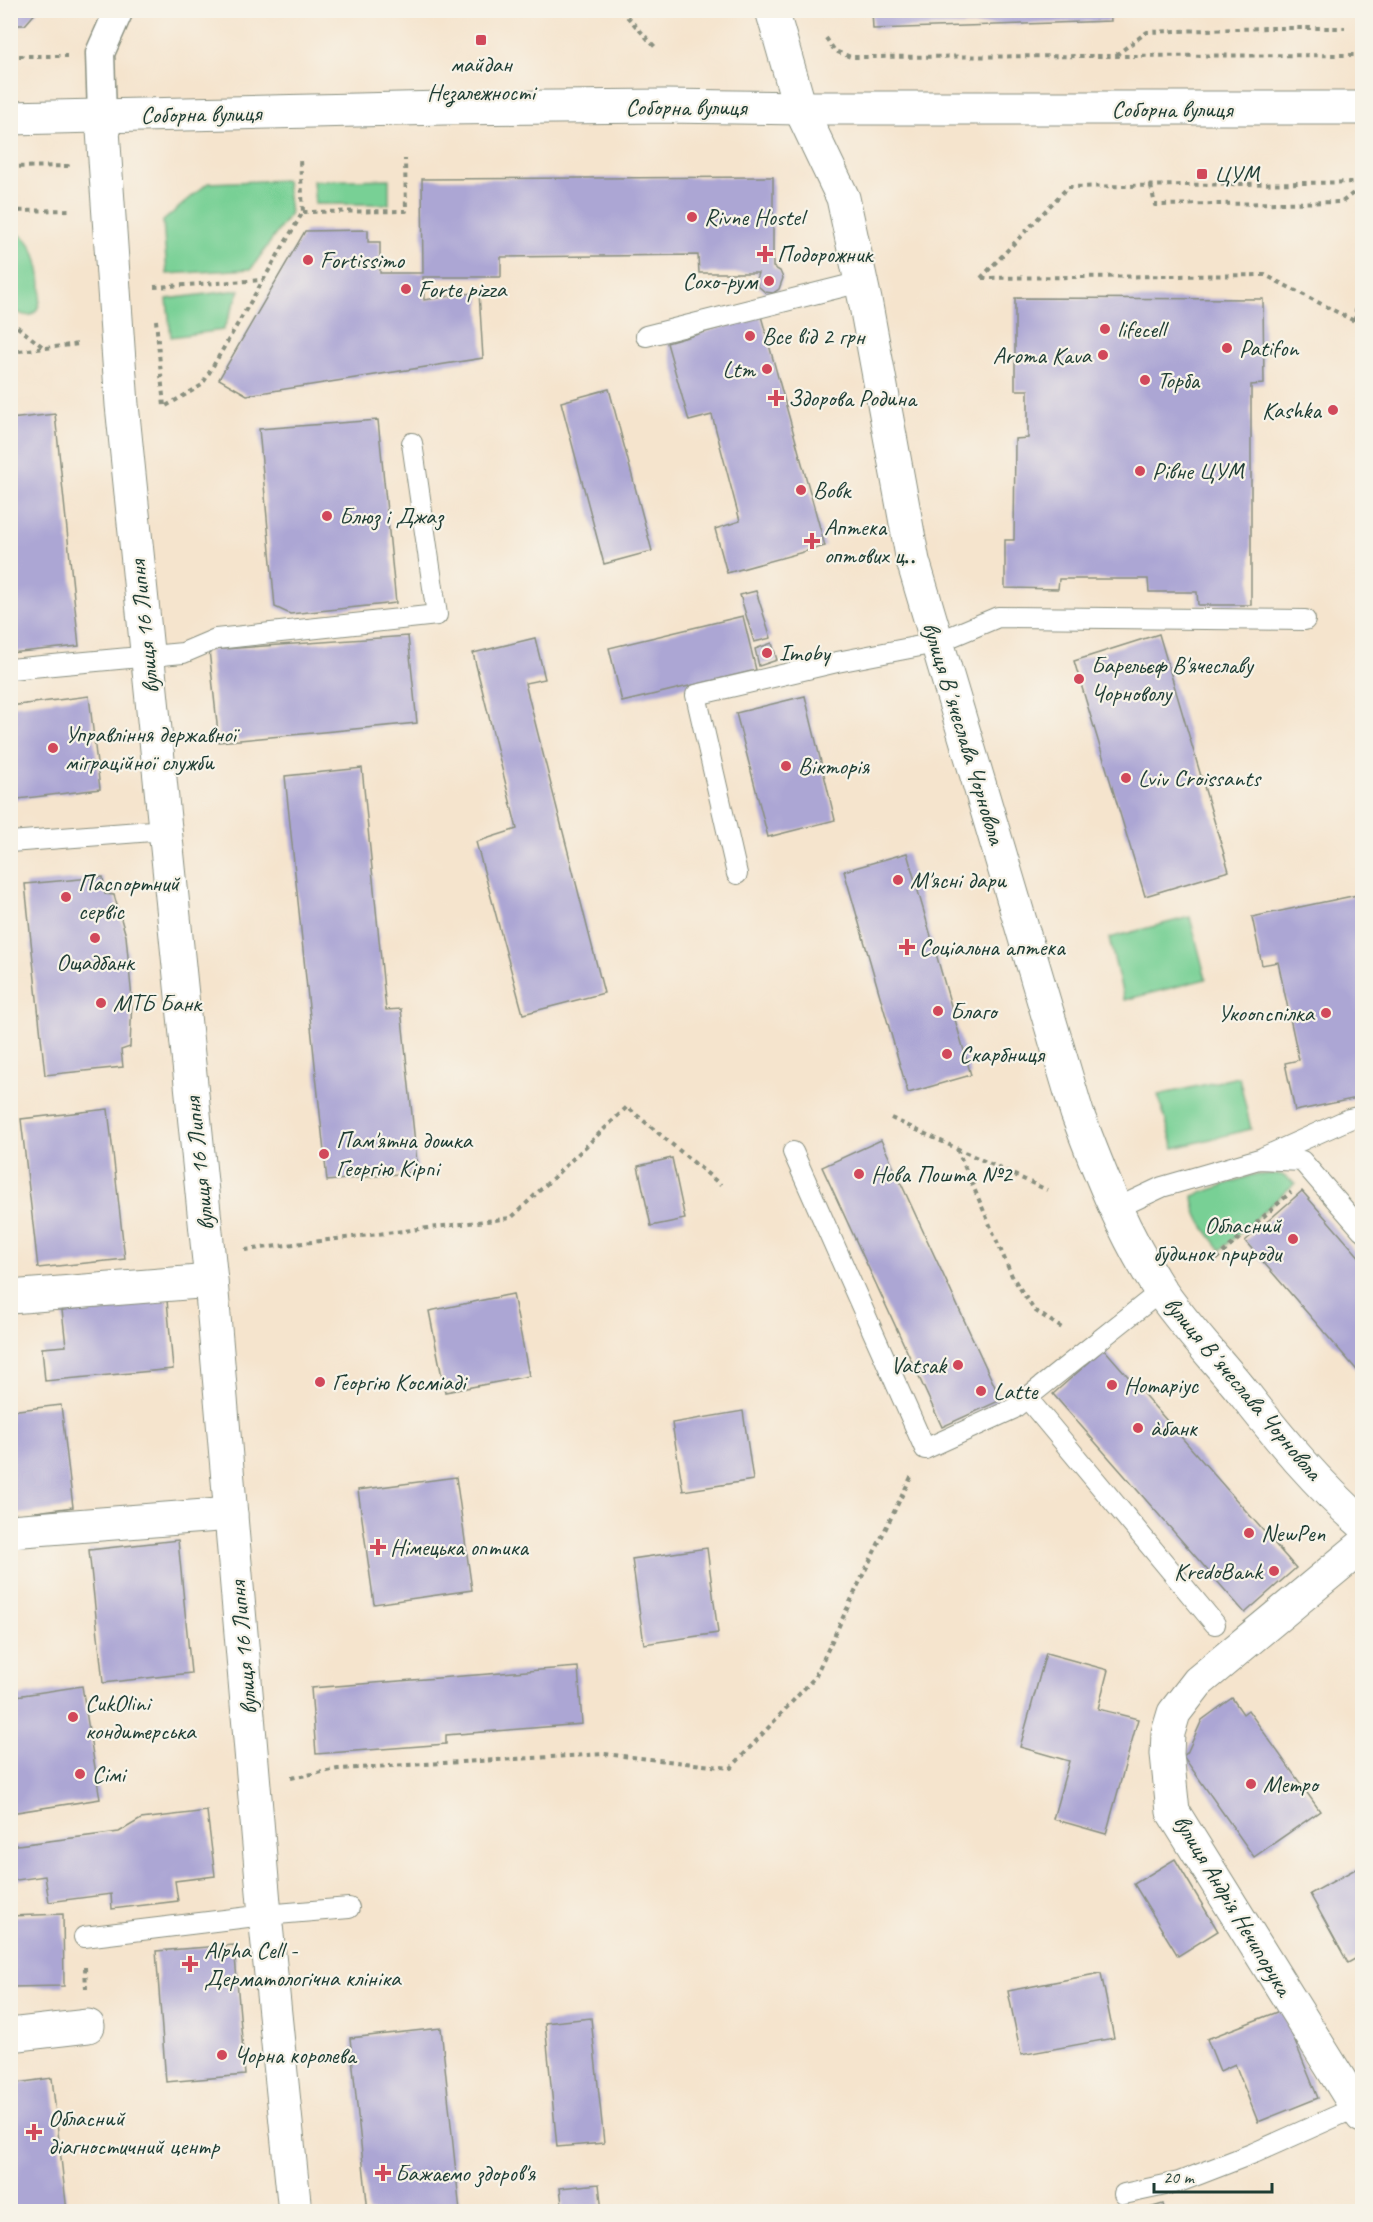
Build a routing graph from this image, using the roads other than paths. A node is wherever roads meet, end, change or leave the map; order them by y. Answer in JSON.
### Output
{"nodes":[{"id":1,"x":119,"y":10,"type":"edge"},
{"id":2,"x":772,"y":10,"type":"edge"},
{"id":3,"x":800,"y":108,"type":"junction"},
{"id":4,"x":1362,"y":108,"type":"edge"},
{"id":5,"x":102,"y":116,"type":"junction"},
{"id":6,"x":10,"y":118,"type":"edge"},
{"id":7,"x":861,"y":282,"type":"junction"},
{"id":8,"x":646,"y":336,"type":"dead end"},
{"id":9,"x":412,"y":443,"type":"dead end"},
{"id":10,"x":1305,"y":620,"type":"dead end"},
{"id":11,"x":936,"y":644,"type":"junction"},
{"id":12,"x":147,"y":657,"type":"junction"},
{"id":13,"x":10,"y":669,"type":"edge"},
{"id":14,"x":165,"y":830,"type":"junction"},
{"id":15,"x":10,"y":842,"type":"edge"},
{"id":16,"x":737,"y":874,"type":"dead end"},
{"id":17,"x":1362,"y":1116,"type":"edge"},
{"id":18,"x":793,"y":1152,"type":"dead end"},
{"id":19,"x":1259,"y":1159,"type":"junction"},
{"id":20,"x":1115,"y":1209,"type":"junction"},
{"id":21,"x":1362,"y":1230,"type":"edge"},
{"id":22,"x":211,"y":1281,"type":"junction"},
{"id":23,"x":1161,"y":1291,"type":"junction"},
{"id":24,"x":10,"y":1297,"type":"edge"},
{"id":25,"x":1027,"y":1398,"type":"junction"},
{"id":26,"x":231,"y":1514,"type":"junction"},
{"id":27,"x":1362,"y":1523,"type":"edge"},
{"id":28,"x":10,"y":1531,"type":"edge"},
{"id":29,"x":1362,"y":1546,"type":"edge"},
{"id":30,"x":1215,"y":1624,"type":"dead end"},
{"id":31,"x":349,"y":1908,"type":"dead end"},
{"id":32,"x":266,"y":1915,"type":"junction"},
{"id":33,"x":84,"y":1937,"type":"road end"},
{"id":34,"x":87,"y":2026,"type":"road end"},
{"id":35,"x":10,"y":2035,"type":"edge"},
{"id":36,"x":1360,"y":2111,"type":"edge"},
{"id":37,"x":1124,"y":2194,"type":"dead end"},
{"id":38,"x":295,"y":2211,"type":"edge"}],
"edges":[{"from":1,"to":5,"type":"street"},
{"from":2,"to":3,"type":"street","name":"вулиця Вʼячеслава Чорновола"},
{"from":3,"to":4,"type":"street","name":"Соборна вулиця"},
{"from":3,"to":5,"type":"street","name":"Соборна вулиця"},
{"from":3,"to":7,"type":"street","name":"вулиця Вʼячеслава Чорновола"},
{"from":5,"to":6,"type":"street","name":"Соборна вулиця"},
{"from":5,"to":12,"type":"street","name":"вулиця 16 Липня"},
{"from":7,"to":8,"type":"lane"},
{"from":7,"to":11,"type":"street","name":"вулиця Вʼячеслава Чорновола"},
{"from":9,"to":12,"type":"lane"},
{"from":10,"to":11,"type":"lane"},
{"from":11,"to":16,"type":"lane"},
{"from":11,"to":20,"type":"street","name":"вулиця Вʼячеслава Чорновола"},
{"from":12,"to":13,"type":"lane"},
{"from":12,"to":14,"type":"street","name":"вулиця 16 Липня"},
{"from":14,"to":15,"type":"lane"},
{"from":14,"to":22,"type":"street","name":"вулиця 16 Липня"},
{"from":17,"to":19,"type":"lane"},
{"from":18,"to":25,"type":"lane"},
{"from":19,"to":20,"type":"lane"},
{"from":19,"to":21,"type":"lane"},
{"from":20,"to":23,"type":"street","name":"вулиця Вʼячеслава Чорновола"},
{"from":22,"to":24,"type":"street"},
{"from":22,"to":26,"type":"street","name":"вулиця 16 Липня"},
{"from":23,"to":25,"type":"lane"},
{"from":23,"to":27,"type":"street","name":"вулиця Вʼячеслава Чорновола"},
{"from":25,"to":30,"type":"lane"},
{"from":26,"to":28,"type":"street"},
{"from":26,"to":32,"type":"street","name":"вулиця 16 Липня"},
{"from":29,"to":36,"type":"street","name":"вулиця Андрія Нечипорука"},
{"from":31,"to":32,"type":"lane"},
{"from":32,"to":33,"type":"lane"},
{"from":32,"to":38,"type":"street","name":"вулиця 16 Липня"},
{"from":34,"to":35,"type":"street"},
{"from":36,"to":37,"type":"lane"}]}
